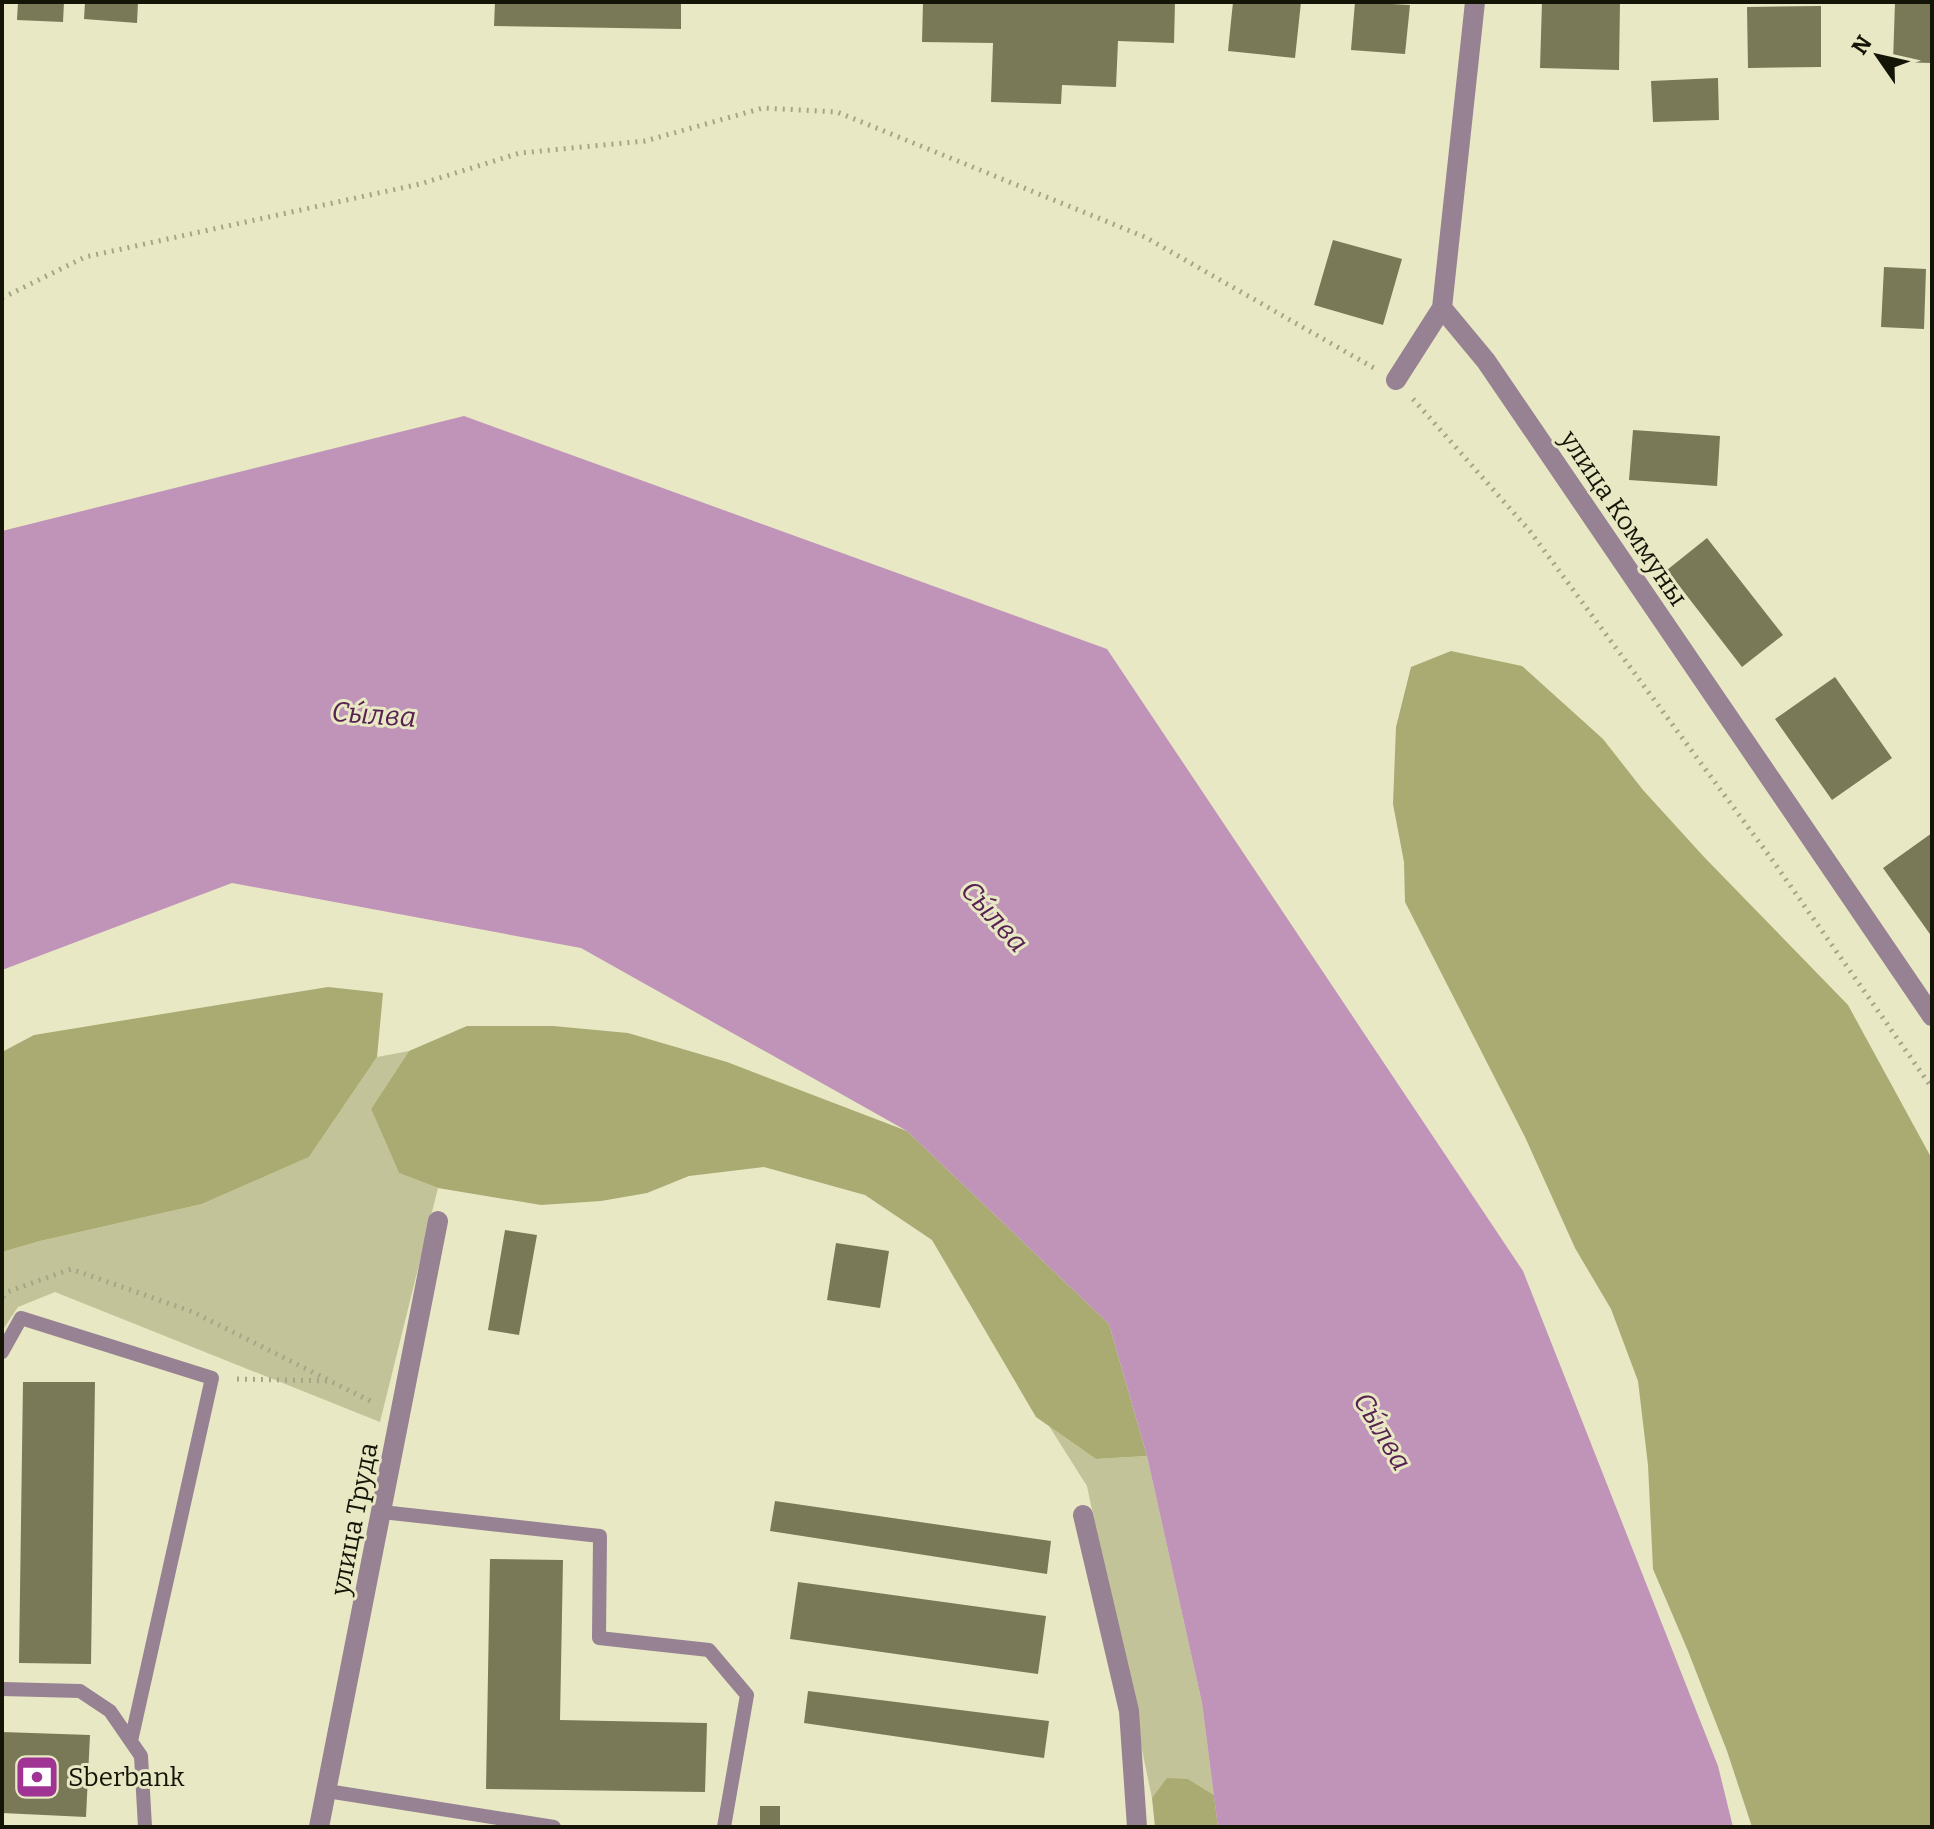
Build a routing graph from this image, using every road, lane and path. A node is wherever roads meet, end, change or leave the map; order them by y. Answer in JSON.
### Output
{"nodes":[{"id":1,"x":1475,"y":2,"type":"edge"},
{"id":2,"x":2,"y":298,"type":"edge"},
{"id":3,"x":1442,"y":308,"type":"junction"},
{"id":4,"x":1396,"y":380,"type":"junction"},
{"id":5,"x":1932,"y":1016,"type":"edge"},
{"id":6,"x":1932,"y":1088,"type":"edge"},
{"id":7,"x":438,"y":1221,"type":"dead end"},
{"id":8,"x":2,"y":1298,"type":"edge"},
{"id":9,"x":2,"y":1352,"type":"edge"},
{"id":10,"x":212,"y":1378,"type":"junction"},
{"id":11,"x":332,"y":1381,"type":"junction"},
{"id":12,"x":400,"y":1416,"type":"junction"},
{"id":13,"x":382,"y":1512,"type":"junction"},
{"id":14,"x":1083,"y":1515,"type":"dead end"},
{"id":15,"x":2,"y":1689,"type":"edge"},
{"id":16,"x":131,"y":1741,"type":"junction"},
{"id":17,"x":327,"y":1791,"type":"junction"},
{"id":18,"x":145,"y":1827,"type":"edge"},
{"id":19,"x":319,"y":1827,"type":"edge"},
{"id":20,"x":554,"y":1827,"type":"edge"},
{"id":21,"x":724,"y":1827,"type":"edge"},
{"id":22,"x":1137,"y":1827,"type":"edge"}],
"edges":[{"from":1,"to":3,"type":"street"},
{"from":2,"to":4,"type":"path"},
{"from":3,"to":4,"type":"street"},
{"from":3,"to":5,"type":"street","name":"улица Коммуны"},
{"from":4,"to":6,"type":"path"},
{"from":7,"to":12,"type":"street","name":"улица Труда"},
{"from":8,"to":11,"type":"path"},
{"from":9,"to":10,"type":"lane"},
{"from":10,"to":11,"type":"path"},
{"from":10,"to":16,"type":"lane"},
{"from":11,"to":12,"type":"path"},
{"from":12,"to":13,"type":"street","name":"улица Труда"},
{"from":13,"to":17,"type":"street","name":"улица Труда"},
{"from":13,"to":21,"type":"lane"},
{"from":14,"to":22,"type":"street"},
{"from":15,"to":16,"type":"lane"},
{"from":16,"to":18,"type":"lane"},
{"from":17,"to":19,"type":"street","name":"улица Труда"},
{"from":17,"to":20,"type":"lane"}]}
